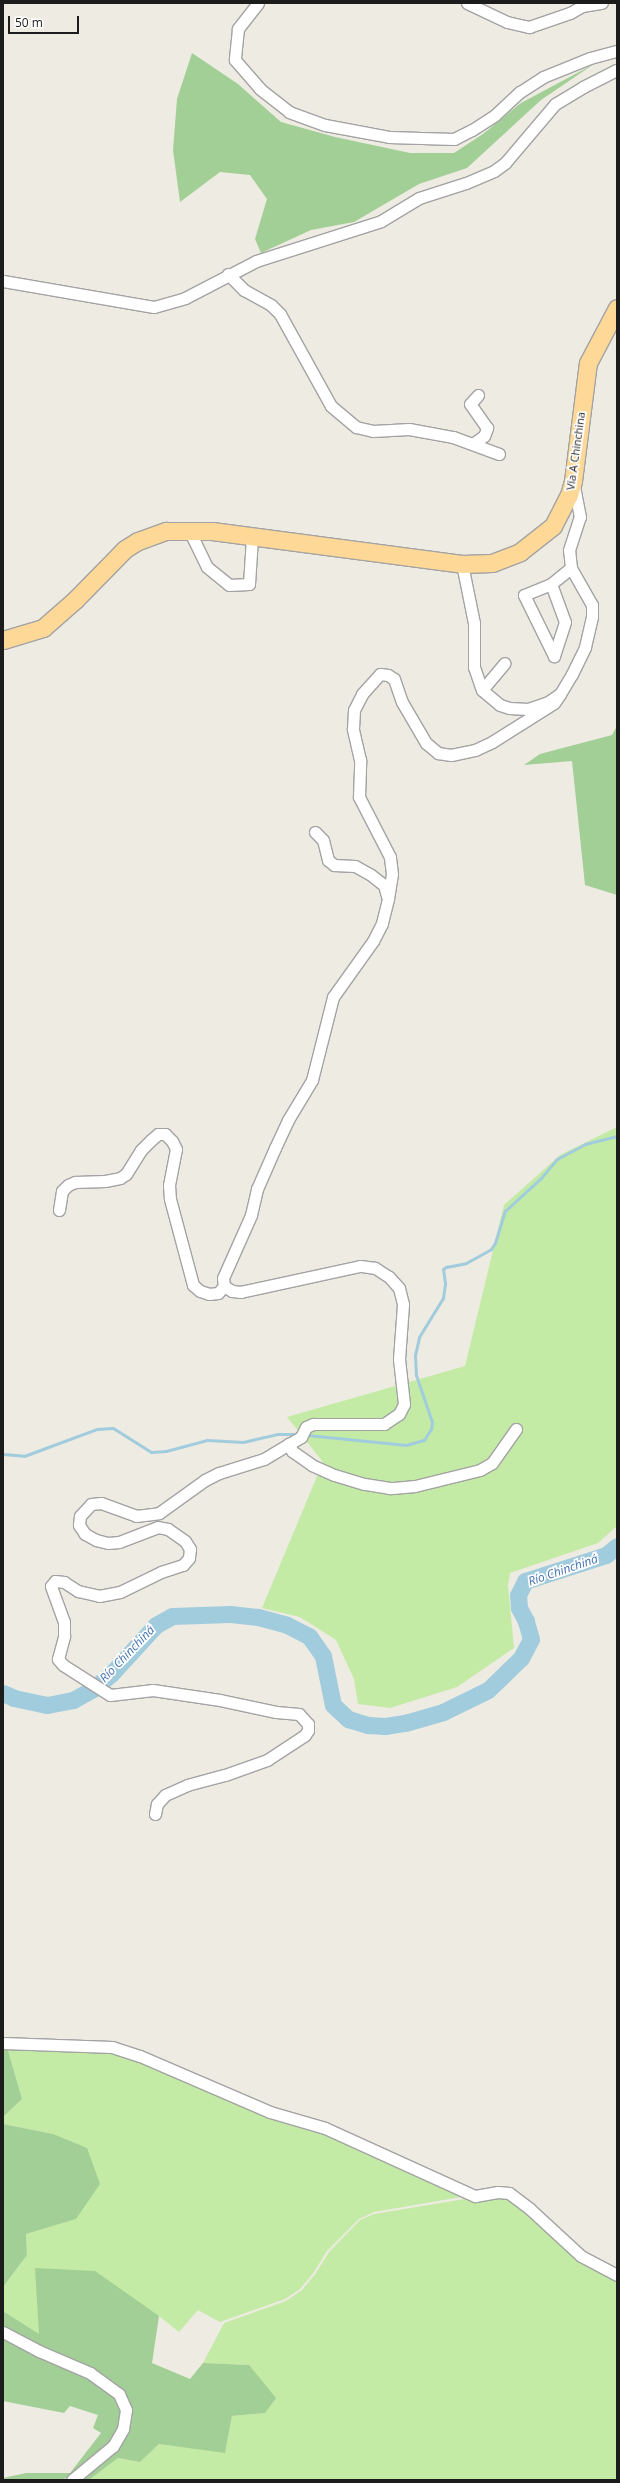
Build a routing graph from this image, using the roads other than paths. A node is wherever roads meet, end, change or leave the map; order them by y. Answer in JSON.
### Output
{"nodes":[{"id":1,"x":258,"y":3,"type":"edge"},
{"id":2,"x":467,"y":3,"type":"edge"},
{"id":3,"x":602,"y":3,"type":"edge"},
{"id":4,"x":582,"y":5,"type":"edge"},
{"id":5,"x":617,"y":51,"type":"edge"},
{"id":6,"x":617,"y":70,"type":"edge"},
{"id":7,"x":228,"y":274,"type":"junction"},
{"id":8,"x":3,"y":281,"type":"edge"},
{"id":9,"x":617,"y":308,"type":"edge"},
{"id":10,"x":478,"y":395,"type":"dead end"},
{"id":11,"x":474,"y":443,"type":"junction"},
{"id":12,"x":499,"y":454,"type":"dead end"},
{"id":13,"x":573,"y":481,"type":"junction"},
{"id":14,"x":189,"y":530,"type":"junction"},
{"id":15,"x":252,"y":537,"type":"junction"},
{"id":16,"x":462,"y":564,"type":"junction"},
{"id":17,"x":571,"y":568,"type":"junction"},
{"id":18,"x":551,"y":584,"type":"junction"},
{"id":19,"x":3,"y":640,"type":"edge"},
{"id":20,"x":505,"y":663,"type":"dead end"},
{"id":21,"x":482,"y":690,"type":"junction"},
{"id":22,"x":560,"y":694,"type":"junction"},
{"id":23,"x":316,"y":832,"type":"dead end"},
{"id":24,"x":388,"y":899,"type":"junction"},
{"id":25,"x":59,"y":1210,"type":"dead end"},
{"id":26,"x":224,"y":1286,"type":"junction"},
{"id":27,"x":516,"y":1429,"type":"dead end"},
{"id":28,"x":289,"y":1444,"type":"junction"},
{"id":29,"x":155,"y":1814,"type":"dead end"},
{"id":30,"x":3,"y":2043,"type":"edge"},
{"id":31,"x":617,"y":2275,"type":"edge"},
{"id":32,"x":3,"y":2332,"type":"edge"},
{"id":33,"x":72,"y":2480,"type":"edge"}],
"edges":[{"from":1,"to":5,"type":"street"},
{"from":2,"to":4,"type":"street"},
{"from":3,"to":4,"type":"street"},
{"from":6,"to":7,"type":"street"},
{"from":7,"to":8,"type":"street"},
{"from":7,"to":11,"type":"street"},
{"from":9,"to":13,"type":"main road","name":"Vía A Chinchina"},
{"from":10,"to":11,"type":"street"},
{"from":11,"to":12,"type":"street"},
{"from":13,"to":16,"type":"main road","name":"Vía A Chinchina"},
{"from":13,"to":17,"type":"street"},
{"from":14,"to":15,"type":"main road","name":"Vía A Chinchina"},
{"from":14,"to":15,"type":"street"},
{"from":14,"to":19,"type":"main road","name":"Vía A Chinchina"},
{"from":15,"to":16,"type":"main road","name":"Vía A Chinchina"},
{"from":16,"to":21,"type":"street"},
{"from":17,"to":18,"type":"street"},
{"from":17,"to":22,"type":"street"},
{"from":18,"to":18,"type":"street"},
{"from":20,"to":21,"type":"street"},
{"from":21,"to":22,"type":"street"},
{"from":22,"to":24,"type":"street"},
{"from":23,"to":24,"type":"street"},
{"from":24,"to":26,"type":"street"},
{"from":25,"to":26,"type":"street"},
{"from":26,"to":28,"type":"street"},
{"from":27,"to":28,"type":"street"},
{"from":28,"to":29,"type":"street"},
{"from":30,"to":31,"type":"street"},
{"from":32,"to":33,"type":"street"}]}
